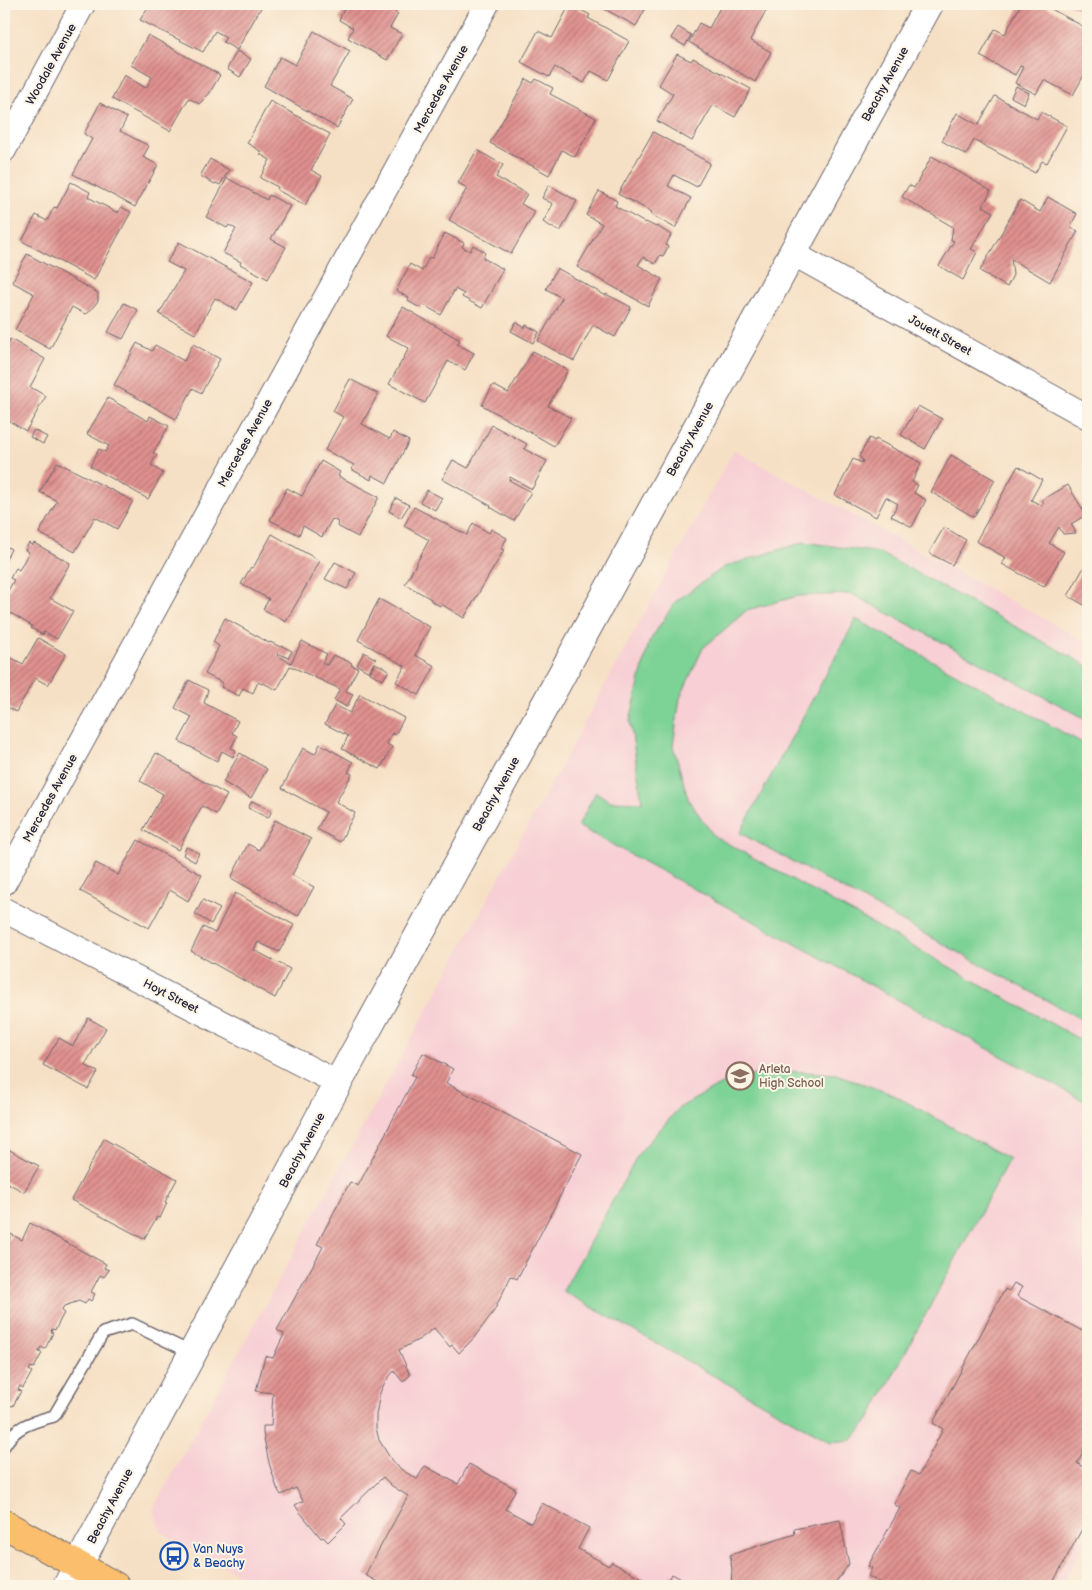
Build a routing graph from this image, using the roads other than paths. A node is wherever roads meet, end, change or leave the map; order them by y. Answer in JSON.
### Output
{"nodes":[{"id":1,"x":83,"y":4,"type":"edge"},
{"id":2,"x":487,"y":4,"type":"edge"},
{"id":3,"x":929,"y":4,"type":"edge"},
{"id":4,"x":4,"y":150,"type":"edge"},
{"id":5,"x":792,"y":253,"type":"junction"},
{"id":6,"x":1088,"y":417,"type":"edge"},
{"id":7,"x":4,"y":883,"type":"edge"},
{"id":8,"x":4,"y":910,"type":"edge"},
{"id":9,"x":338,"y":1083,"type":"junction"},
{"id":10,"x":192,"y":1353,"type":"junction"},
{"id":11,"x":4,"y":1446,"type":"edge"},
{"id":12,"x":4,"y":1524,"type":"edge"},
{"id":13,"x":72,"y":1576,"type":"edge"},
{"id":14,"x":115,"y":1586,"type":"edge"}],
"edges":[{"from":1,"to":4,"type":"street","name":"Woodale Avenue"},
{"from":2,"to":7,"type":"street","name":"Mercedes Avenue"},
{"from":3,"to":5,"type":"street","name":"Beachy Avenue"},
{"from":5,"to":6,"type":"street","name":"Jouett Street"},
{"from":5,"to":9,"type":"street","name":"Beachy Avenue"},
{"from":8,"to":9,"type":"street","name":"Hoyt Street"},
{"from":9,"to":10,"type":"street","name":"Beachy Avenue"},
{"from":10,"to":11,"type":"lane"},
{"from":10,"to":13,"type":"street","name":"Beachy Avenue"},
{"from":12,"to":13,"type":"main road"},
{"from":13,"to":14,"type":"main road"}]}
